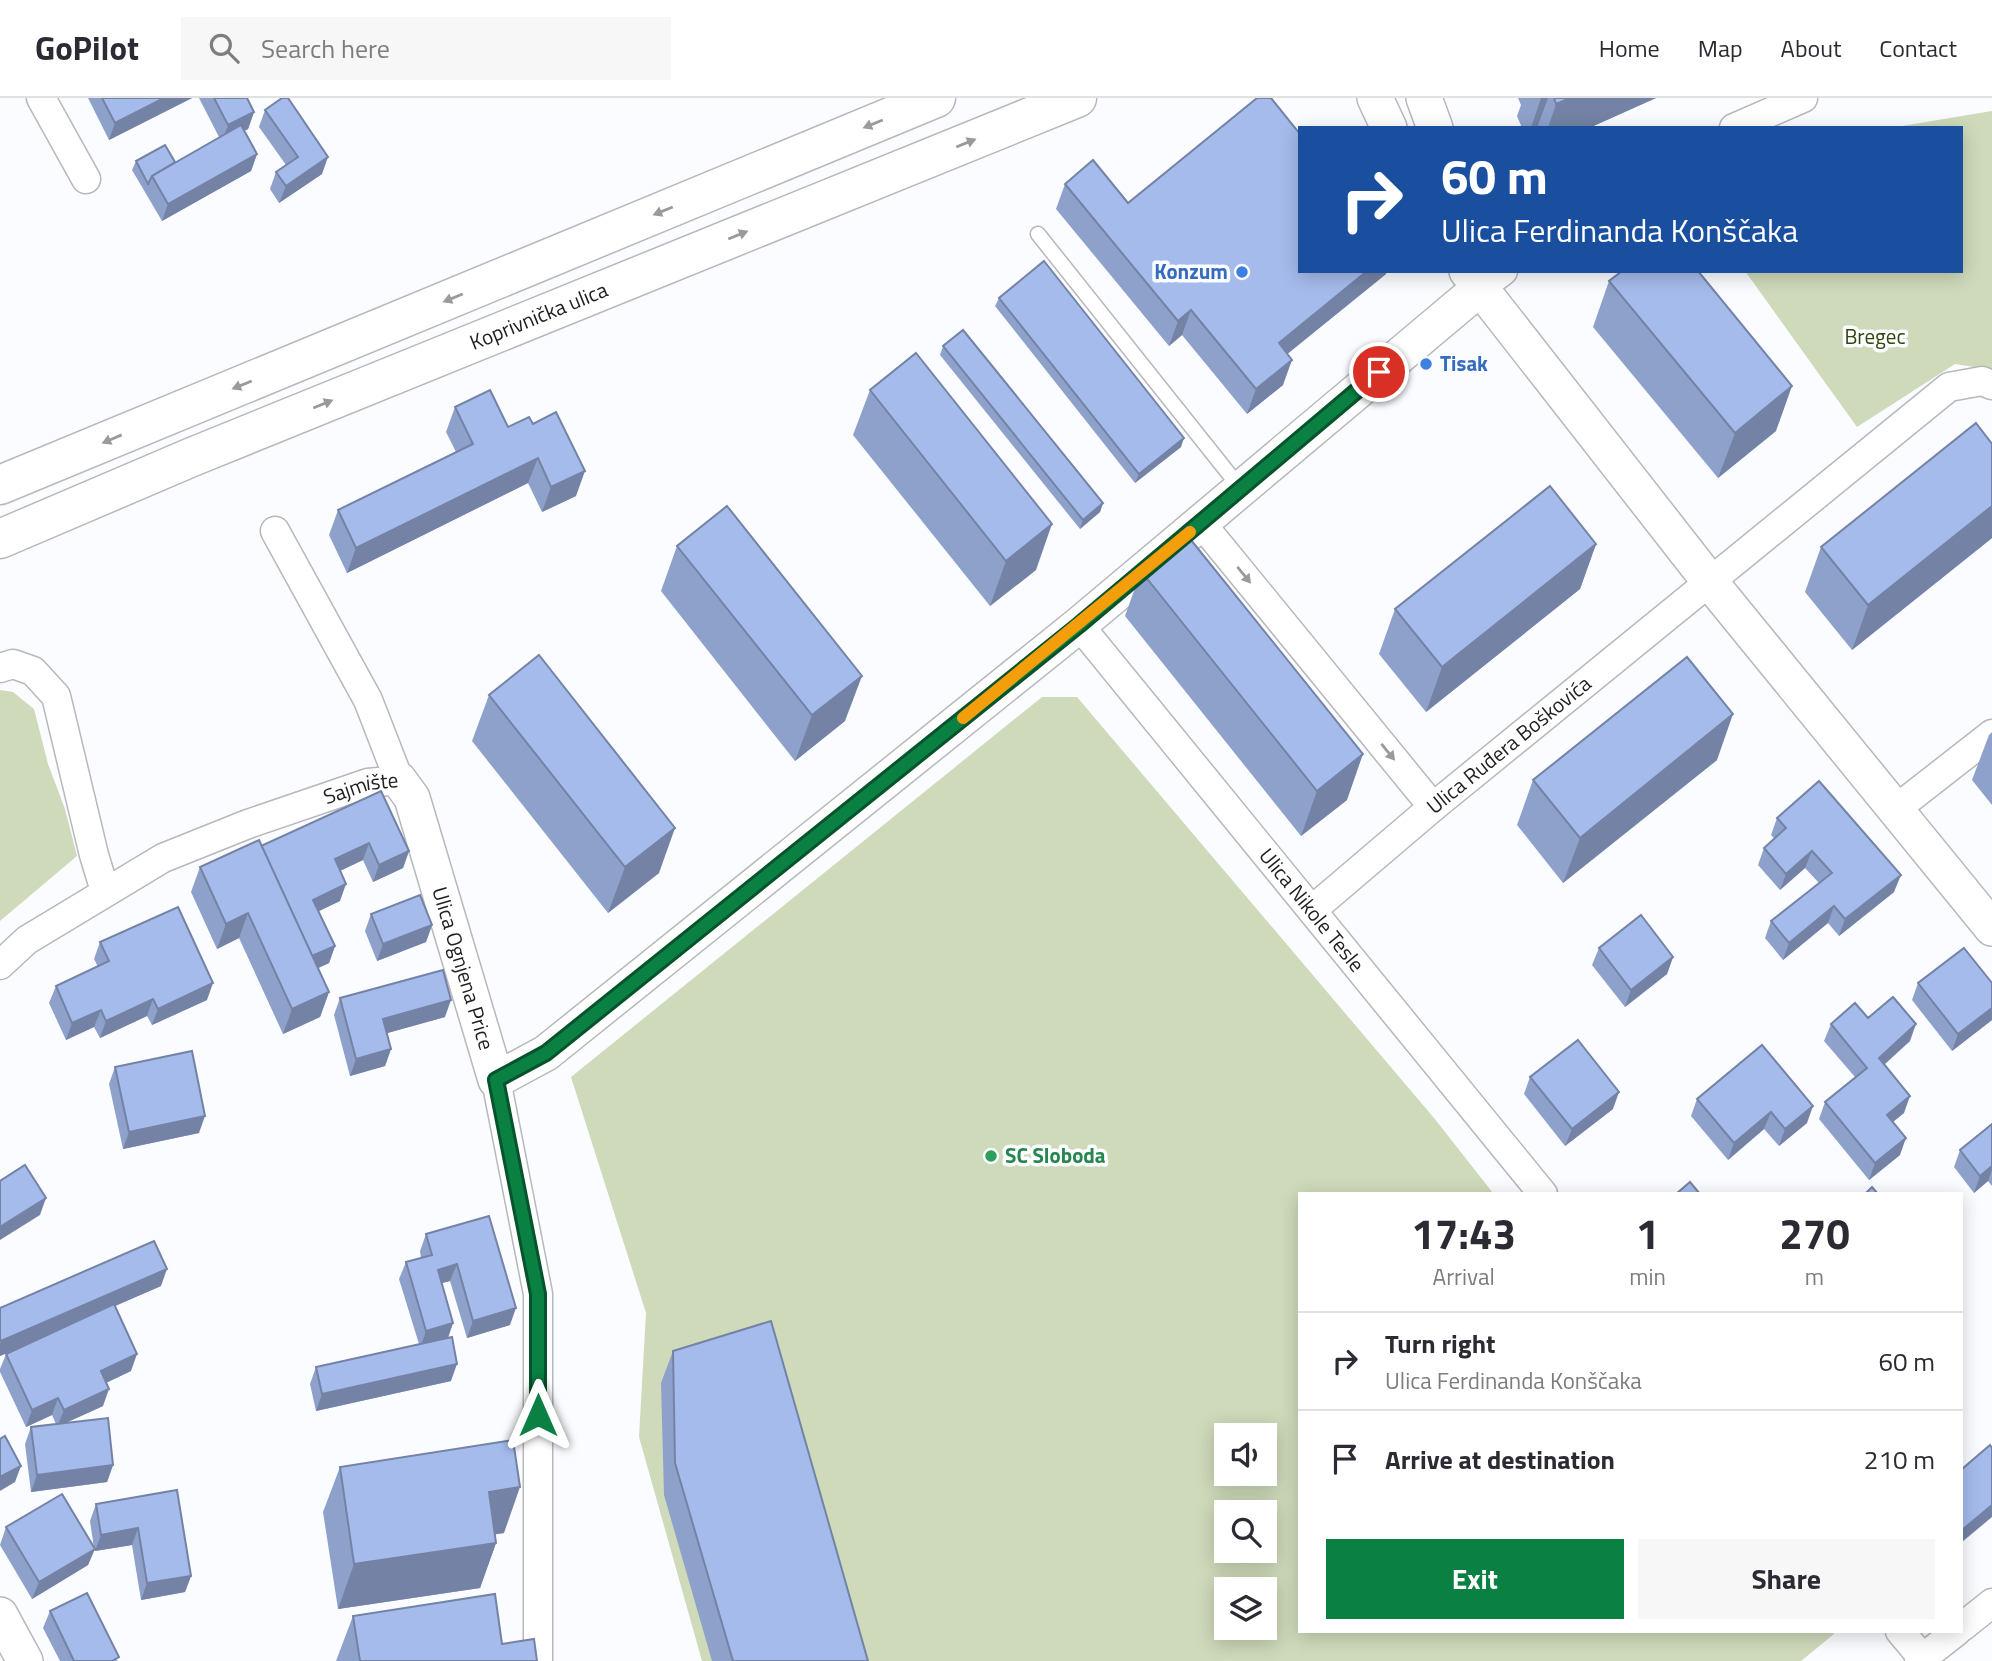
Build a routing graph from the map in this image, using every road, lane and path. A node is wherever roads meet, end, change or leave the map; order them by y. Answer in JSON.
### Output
{"nodes":[{"id":1,"x":41,"y":98,"type":"edge"},
{"id":2,"x":936,"y":98,"type":"edge"},
{"id":3,"x":1077,"y":98,"type":"edge"},
{"id":4,"x":1376,"y":98,"type":"edge"},
{"id":5,"x":1424,"y":98,"type":"edge"},
{"id":6,"x":1803,"y":98,"type":"edge"},
{"id":7,"x":1388,"y":126,"type":"edge"},
{"id":8,"x":1434,"y":126,"type":"edge"},
{"id":9,"x":1739,"y":126,"type":"edge"},
{"id":10,"x":86,"y":179,"type":"dead end"},
{"id":11,"x":1038,"y":234,"type":"dead end"},
{"id":12,"x":1482,"y":276,"type":"edge"},
{"id":13,"x":1992,"y":385,"type":"edge"},
{"id":14,"x":9,"y":482,"type":"edge"},
{"id":15,"x":1241,"y":489,"type":"junction"},
{"id":16,"x":1201,"y":523,"type":"junction"},
{"id":17,"x":275,"y":531,"type":"dead end"},
{"id":18,"x":0,"y":539,"type":"edge"},
{"id":19,"x":1710,"y":582,"type":"junction"},
{"id":20,"x":1079,"y":625,"type":"junction"},
{"id":21,"x":0,"y":668,"type":"edge"},
{"id":22,"x":1992,"y":734,"type":"edge"},
{"id":23,"x":399,"y":780,"type":"junction"},
{"id":24,"x":1433,"y":807,"type":"junction"},
{"id":25,"x":1896,"y":809,"type":"junction"},
{"id":26,"x":105,"y":891,"type":"junction"},
{"id":27,"x":1312,"y":910,"type":"junction"},
{"id":28,"x":1992,"y":928,"type":"edge"},
{"id":29,"x":0,"y":965,"type":"edge"},
{"id":30,"x":496,"y":1080,"type":"junction"},
{"id":31,"x":1541,"y":1192,"type":"edge"},
{"id":32,"x":1992,"y":1603,"type":"edge"},
{"id":33,"x":0,"y":1615,"type":"edge"},
{"id":34,"x":1963,"y":1626,"type":"edge"},
{"id":35,"x":1902,"y":1633,"type":"edge"},
{"id":36,"x":1955,"y":1633,"type":"edge"},
{"id":37,"x":1922,"y":1660,"type":"edge"},
{"id":38,"x":25,"y":1661,"type":"edge"},
{"id":39,"x":538,"y":1661,"type":"edge"}],
"edges":[{"from":1,"to":10,"type":"street"},
{"from":2,"to":14,"type":"main road","one_way":true},
{"from":18,"to":3,"type":"main road","name":"Koprivnička ulica","one_way":true},
{"from":4,"to":7,"type":"street"},
{"from":5,"to":8,"type":"street"},
{"from":6,"to":9,"type":"street"},
{"from":11,"to":15,"type":"lane"},
{"from":12,"to":15,"type":"street"},
{"from":12,"to":19,"type":"street"},
{"from":13,"to":19,"type":"street","name":"Ulica Ruđera Boškovića"},
{"from":15,"to":16,"type":"street"},
{"from":16,"to":20,"type":"street"},
{"from":16,"to":24,"type":"street","one_way":true},
{"from":17,"to":23,"type":"street","name":"Sajmište"},
{"from":19,"to":24,"type":"street","name":"Ulica Ruđera Boškovića"},
{"from":19,"to":25,"type":"street"},
{"from":20,"to":27,"type":"street","name":"Ulica Nikole Tesle"},
{"from":20,"to":30,"type":"street"},
{"from":21,"to":26,"type":"street"},
{"from":22,"to":25,"type":"street"},
{"from":23,"to":26,"type":"street","name":"Sajmište"},
{"from":23,"to":30,"type":"street","name":"Ulica Ognjena Price"},
{"from":24,"to":27,"type":"street","name":"Ulica Ruđera Boškovića"},
{"from":25,"to":28,"type":"street"},
{"from":26,"to":29,"type":"street","name":"Sajmište"},
{"from":27,"to":31,"type":"street","name":"Ulica Nikole Tesle"},
{"from":30,"to":39,"type":"street","name":"Ulica Ognjena Price"},
{"from":32,"to":34,"type":"street"},
{"from":33,"to":38,"type":"street"},
{"from":35,"to":37,"type":"street"},
{"from":36,"to":37,"type":"street"}]}
